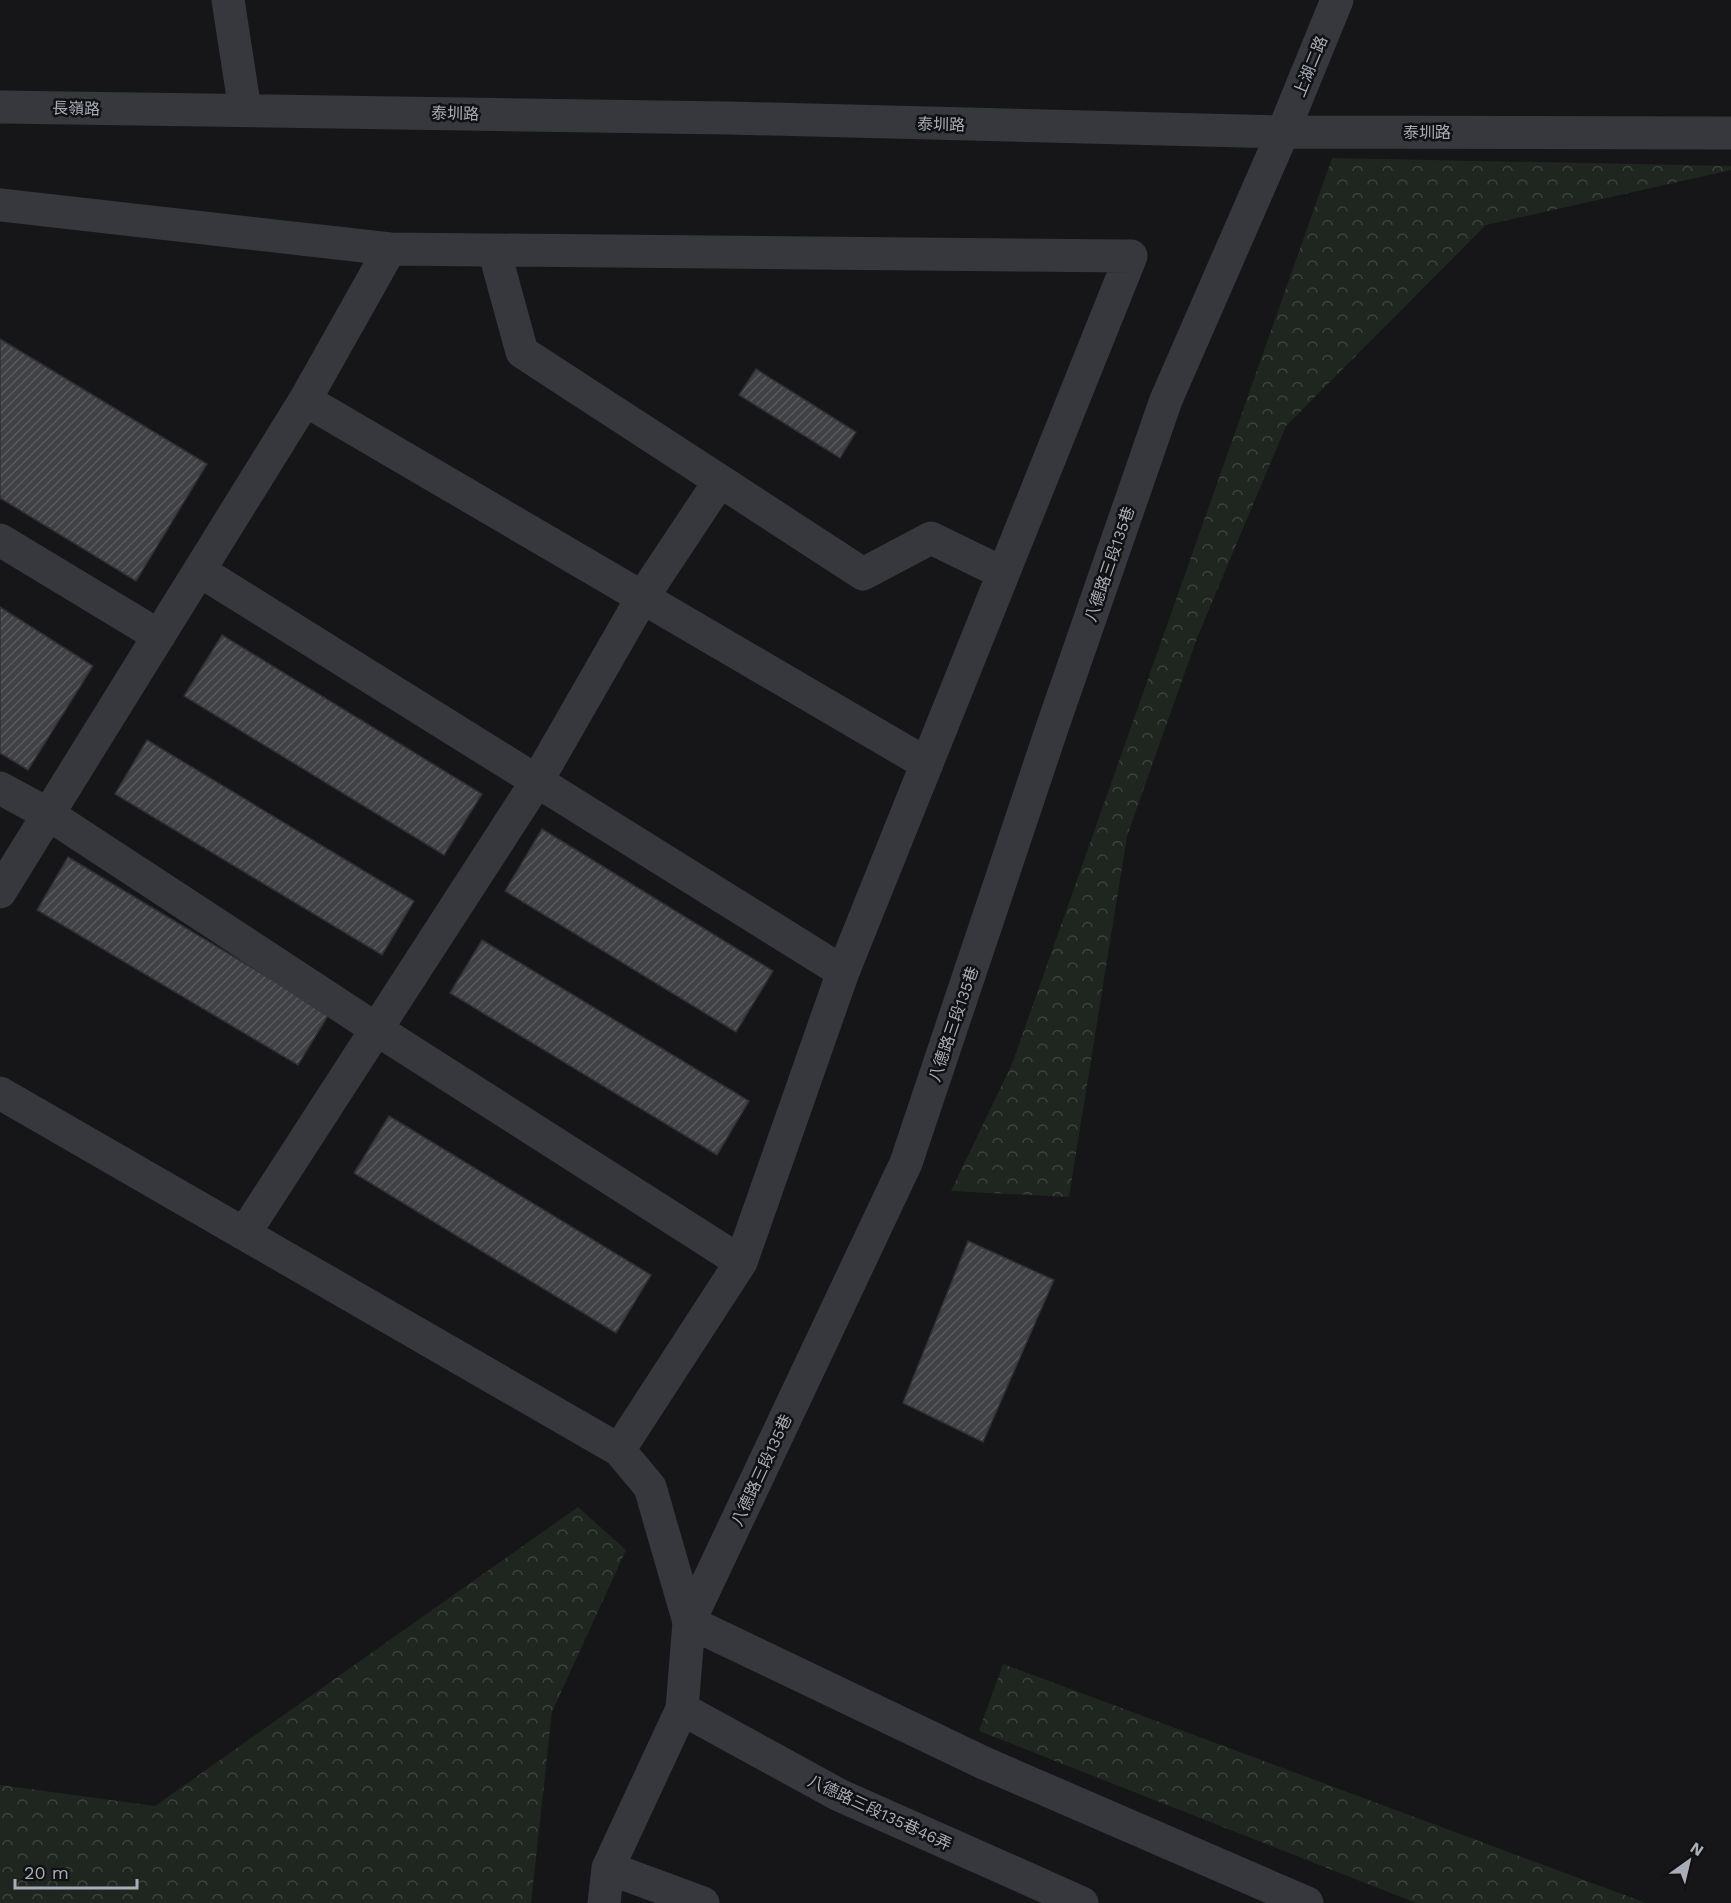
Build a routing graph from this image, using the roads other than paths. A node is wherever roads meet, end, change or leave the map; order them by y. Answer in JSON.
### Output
{"nodes":[{"id":1,"x":228,"y":0,"type":"edge"},
{"id":2,"x":1337,"y":0,"type":"edge"},
{"id":3,"x":0,"y":107,"type":"edge"},
{"id":4,"x":151,"y":109,"type":"joint"},
{"id":5,"x":245,"y":110,"type":"junction"},
{"id":6,"x":1283,"y":132,"type":"junction"},
{"id":7,"x":1731,"y":133,"type":"edge"},
{"id":8,"x":0,"y":206,"type":"edge"},
{"id":9,"x":390,"y":249,"type":"junction"},
{"id":10,"x":494,"y":250,"type":"junction"},
{"id":11,"x":305,"y":400,"type":"junction"},
{"id":12,"x":719,"y":482,"type":"junction"},
{"id":13,"x":0,"y":540,"type":"edge"},
{"id":14,"x":200,"y":571,"type":"junction"},
{"id":15,"x":1003,"y":573,"type":"junction"},
{"id":16,"x":642,"y":597,"type":"junction"},
{"id":17,"x":159,"y":636,"type":"junction"},
{"id":18,"x":927,"y":765,"type":"junction"},
{"id":19,"x":537,"y":781,"type":"junction"},
{"id":20,"x":0,"y":788,"type":"edge"},
{"id":21,"x":48,"y":814,"type":"junction"},
{"id":22,"x":0,"y":892,"type":"edge"},
{"id":23,"x":843,"y":972,"type":"junction"},
{"id":24,"x":376,"y":1029,"type":"junction"},
{"id":25,"x":0,"y":1093,"type":"edge"},
{"id":26,"x":244,"y":1234,"type":"junction"},
{"id":27,"x":741,"y":1262,"type":"junction"},
{"id":28,"x":619,"y":1450,"type":"junction"},
{"id":29,"x":688,"y":1622,"type":"junction"},
{"id":30,"x":682,"y":1709,"type":"junction"},
{"id":31,"x":608,"y":1868,"type":"junction"},
{"id":32,"x":604,"y":1903,"type":"edge"},
{"id":33,"x":703,"y":1903,"type":"edge"},
{"id":34,"x":1082,"y":1903,"type":"edge"},
{"id":35,"x":1307,"y":1903,"type":"edge"}],
"edges":[{"from":1,"to":5,"type":"street"},
{"from":2,"to":6,"type":"street","name":"上湖二路"},
{"from":3,"to":4,"type":"street","name":"長嶺路"},
{"from":4,"to":5,"type":"street","name":"泰圳路"},
{"from":5,"to":6,"type":"street","name":"泰圳路"},
{"from":6,"to":7,"type":"street","name":"泰圳路"},
{"from":6,"to":29,"type":"street","name":"八德路三段135巷"},
{"from":8,"to":9,"type":"street"},
{"from":9,"to":10,"type":"street"},
{"from":9,"to":11,"type":"street"},
{"from":10,"to":12,"type":"street"},
{"from":10,"to":15,"type":"street"},
{"from":11,"to":14,"type":"street"},
{"from":11,"to":16,"type":"street"},
{"from":12,"to":15,"type":"street"},
{"from":12,"to":16,"type":"street"},
{"from":13,"to":17,"type":"street"},
{"from":14,"to":17,"type":"street"},
{"from":14,"to":19,"type":"street"},
{"from":15,"to":18,"type":"street"},
{"from":16,"to":18,"type":"street"},
{"from":16,"to":19,"type":"street"},
{"from":17,"to":21,"type":"street"},
{"from":18,"to":23,"type":"street"},
{"from":19,"to":23,"type":"street"},
{"from":19,"to":24,"type":"street"},
{"from":20,"to":21,"type":"street"},
{"from":21,"to":22,"type":"street"},
{"from":21,"to":24,"type":"street"},
{"from":23,"to":27,"type":"street"},
{"from":24,"to":26,"type":"street"},
{"from":24,"to":27,"type":"street"},
{"from":25,"to":26,"type":"street"},
{"from":26,"to":28,"type":"street"},
{"from":27,"to":28,"type":"street"},
{"from":28,"to":29,"type":"street"},
{"from":29,"to":30,"type":"street","name":"八德路三段135巷"},
{"from":29,"to":35,"type":"street"},
{"from":30,"to":31,"type":"street","name":"八德路三段135巷"},
{"from":30,"to":34,"type":"street","name":"八德路三段135巷46弄"},
{"from":31,"to":32,"type":"street","name":"八德路三段135巷"},
{"from":31,"to":33,"type":"street"}]}
